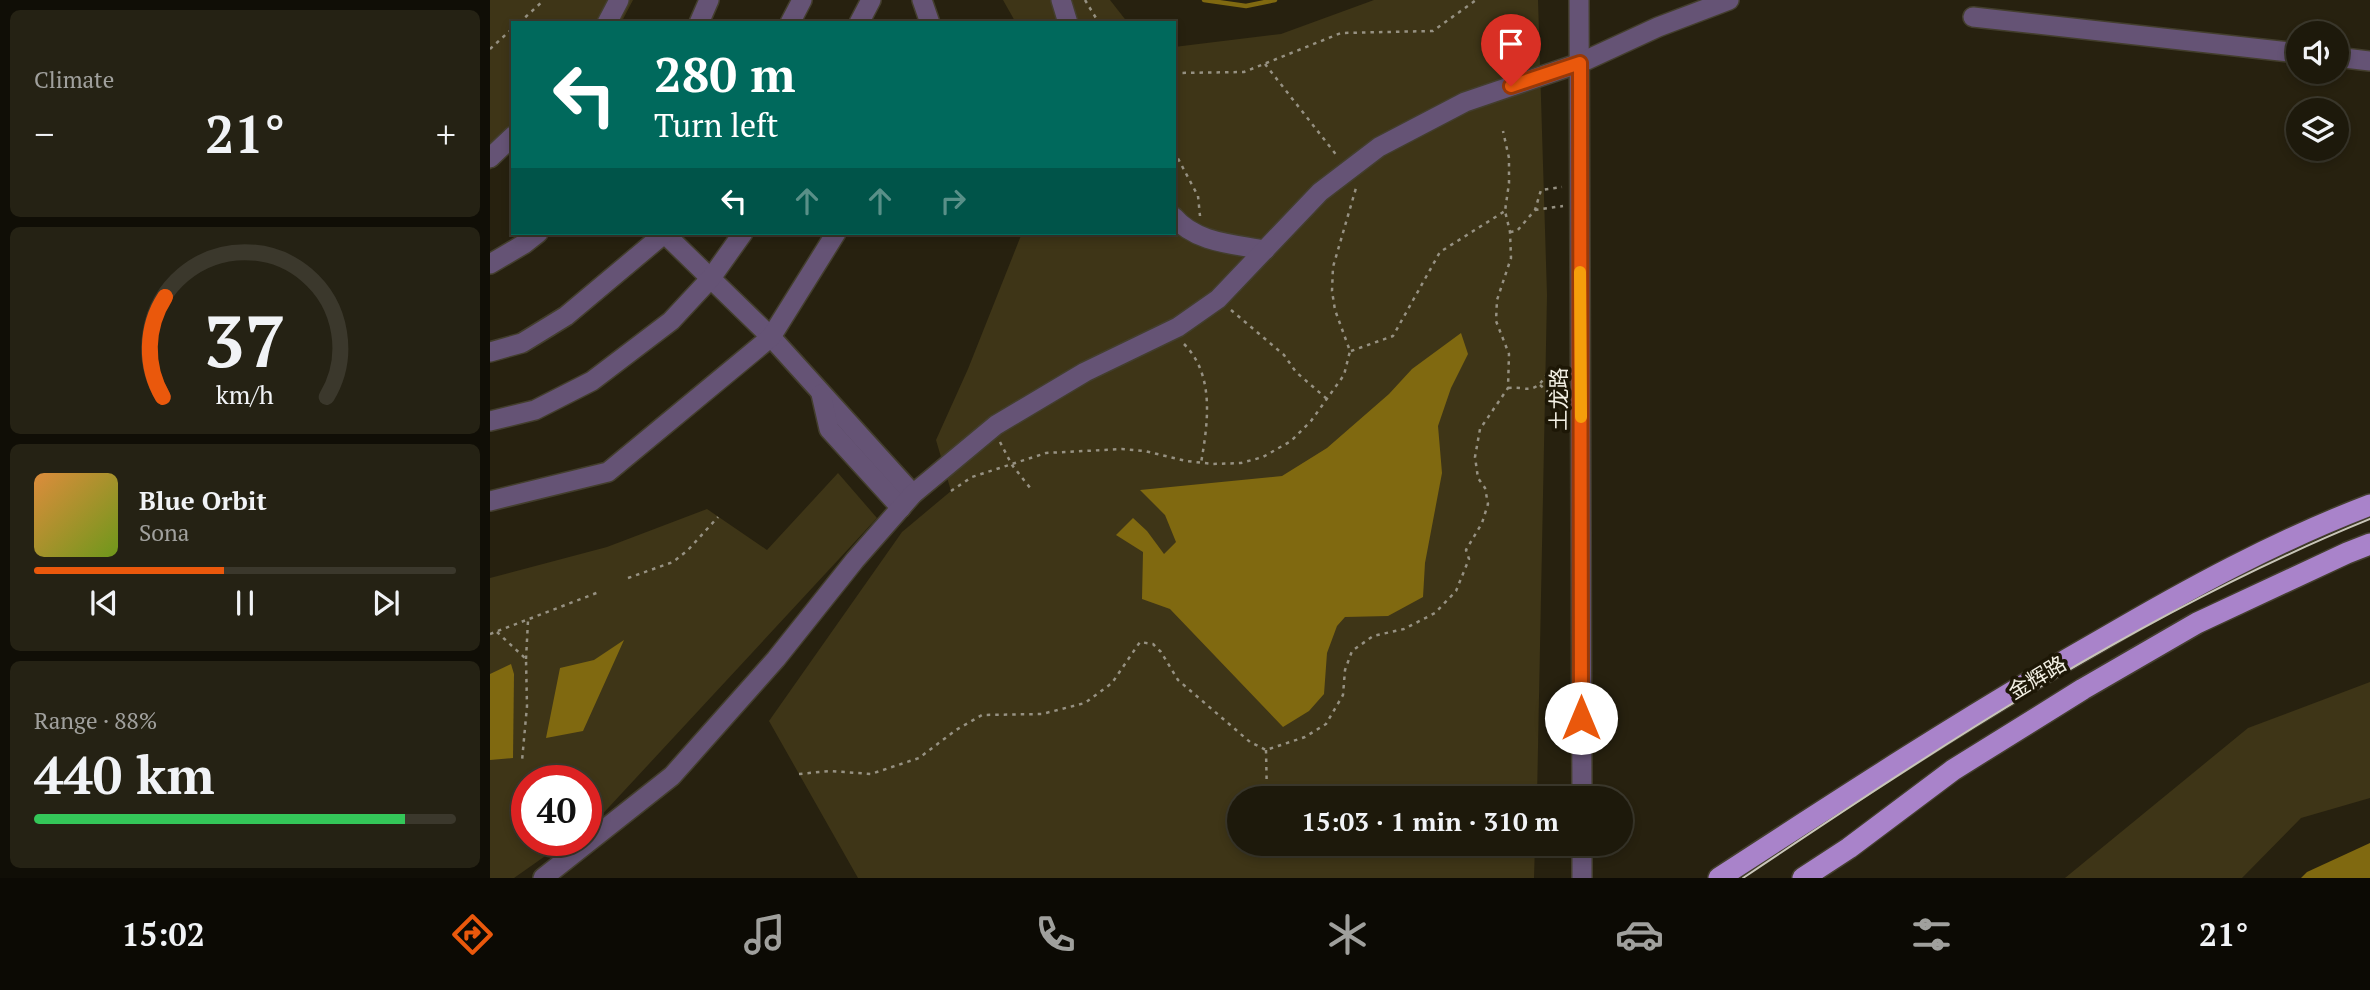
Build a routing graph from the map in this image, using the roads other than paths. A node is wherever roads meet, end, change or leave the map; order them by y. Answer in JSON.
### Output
{"nodes":[{"id":1,"x":619,"y":0,"type":"edge"},
{"id":2,"x":709,"y":0,"type":"edge"},
{"id":3,"x":802,"y":0,"type":"edge"},
{"id":4,"x":871,"y":0,"type":"edge"},
{"id":5,"x":922,"y":0,"type":"edge"},
{"id":6,"x":1061,"y":0,"type":"edge"},
{"id":7,"x":1580,"y":0,"type":"edge"},
{"id":8,"x":1729,"y":0,"type":"edge"},
{"id":9,"x":1973,"y":17,"type":"dead end"},
{"id":10,"x":608,"y":21,"type":"edge"},
{"id":11,"x":700,"y":21,"type":"edge"},
{"id":12,"x":791,"y":21,"type":"edge"},
{"id":13,"x":860,"y":21,"type":"edge"},
{"id":14,"x":929,"y":21,"type":"edge"},
{"id":15,"x":1067,"y":21,"type":"edge"},
{"id":16,"x":2286,"y":51,"type":"edge"},
{"id":17,"x":2349,"y":59,"type":"edge"},
{"id":18,"x":2370,"y":61,"type":"edge"},
{"id":19,"x":1580,"y":63,"type":"junction"},
{"id":20,"x":511,"y":138,"type":"edge"},
{"id":21,"x":490,"y":158,"type":"edge"},
{"id":22,"x":1176,"y":219,"type":"edge"},
{"id":23,"x":535,"y":235,"type":"edge"},
{"id":24,"x":663,"y":235,"type":"edge"},
{"id":25,"x":667,"y":235,"type":"edge"},
{"id":26,"x":742,"y":235,"type":"edge"},
{"id":27,"x":835,"y":235,"type":"edge"},
{"id":28,"x":1265,"y":250,"type":"junction"},
{"id":29,"x":490,"y":264,"type":"edge"},
{"id":30,"x":712,"y":278,"type":"junction"},
{"id":31,"x":771,"y":337,"type":"junction"},
{"id":32,"x":490,"y":352,"type":"edge"},
{"id":33,"x":490,"y":421,"type":"edge"},
{"id":34,"x":490,"y":501,"type":"edge"},
{"id":35,"x":907,"y":501,"type":"junction"},
{"id":36,"x":2370,"y":505,"type":"edge"},
{"id":37,"x":2370,"y":544,"type":"edge"},
{"id":38,"x":1582,"y":786,"type":"edge"},
{"id":39,"x":1582,"y":856,"type":"edge"},
{"id":40,"x":542,"y":878,"type":"edge"},
{"id":41,"x":1582,"y":878,"type":"edge"},
{"id":42,"x":1719,"y":878,"type":"edge"},
{"id":43,"x":1803,"y":878,"type":"edge"}],
"edges":[{"from":1,"to":10,"type":"street"},
{"from":2,"to":11,"type":"street"},
{"from":3,"to":12,"type":"street"},
{"from":4,"to":13,"type":"street"},
{"from":5,"to":14,"type":"street"},
{"from":6,"to":15,"type":"street"},
{"from":7,"to":19,"type":"street","name":"土龙路"},
{"from":8,"to":19,"type":"street"},
{"from":9,"to":16,"type":"street"},
{"from":17,"to":18,"type":"street"},
{"from":19,"to":28,"type":"street"},
{"from":19,"to":38,"type":"street","name":"土龙路"},
{"from":20,"to":21,"type":"street"},
{"from":22,"to":28,"type":"street"},
{"from":23,"to":29,"type":"street"},
{"from":24,"to":32,"type":"street"},
{"from":25,"to":30,"type":"street"},
{"from":26,"to":30,"type":"street"},
{"from":27,"to":31,"type":"street"},
{"from":28,"to":35,"type":"street"},
{"from":30,"to":31,"type":"street"},
{"from":30,"to":33,"type":"street"},
{"from":31,"to":34,"type":"street"},
{"from":31,"to":35,"type":"street"},
{"from":35,"to":40,"type":"street"},
{"from":36,"to":42,"type":"main road","name":"金辉路"},
{"from":37,"to":43,"type":"main road","name":"金辉路"},
{"from":39,"to":41,"type":"street"}]}
